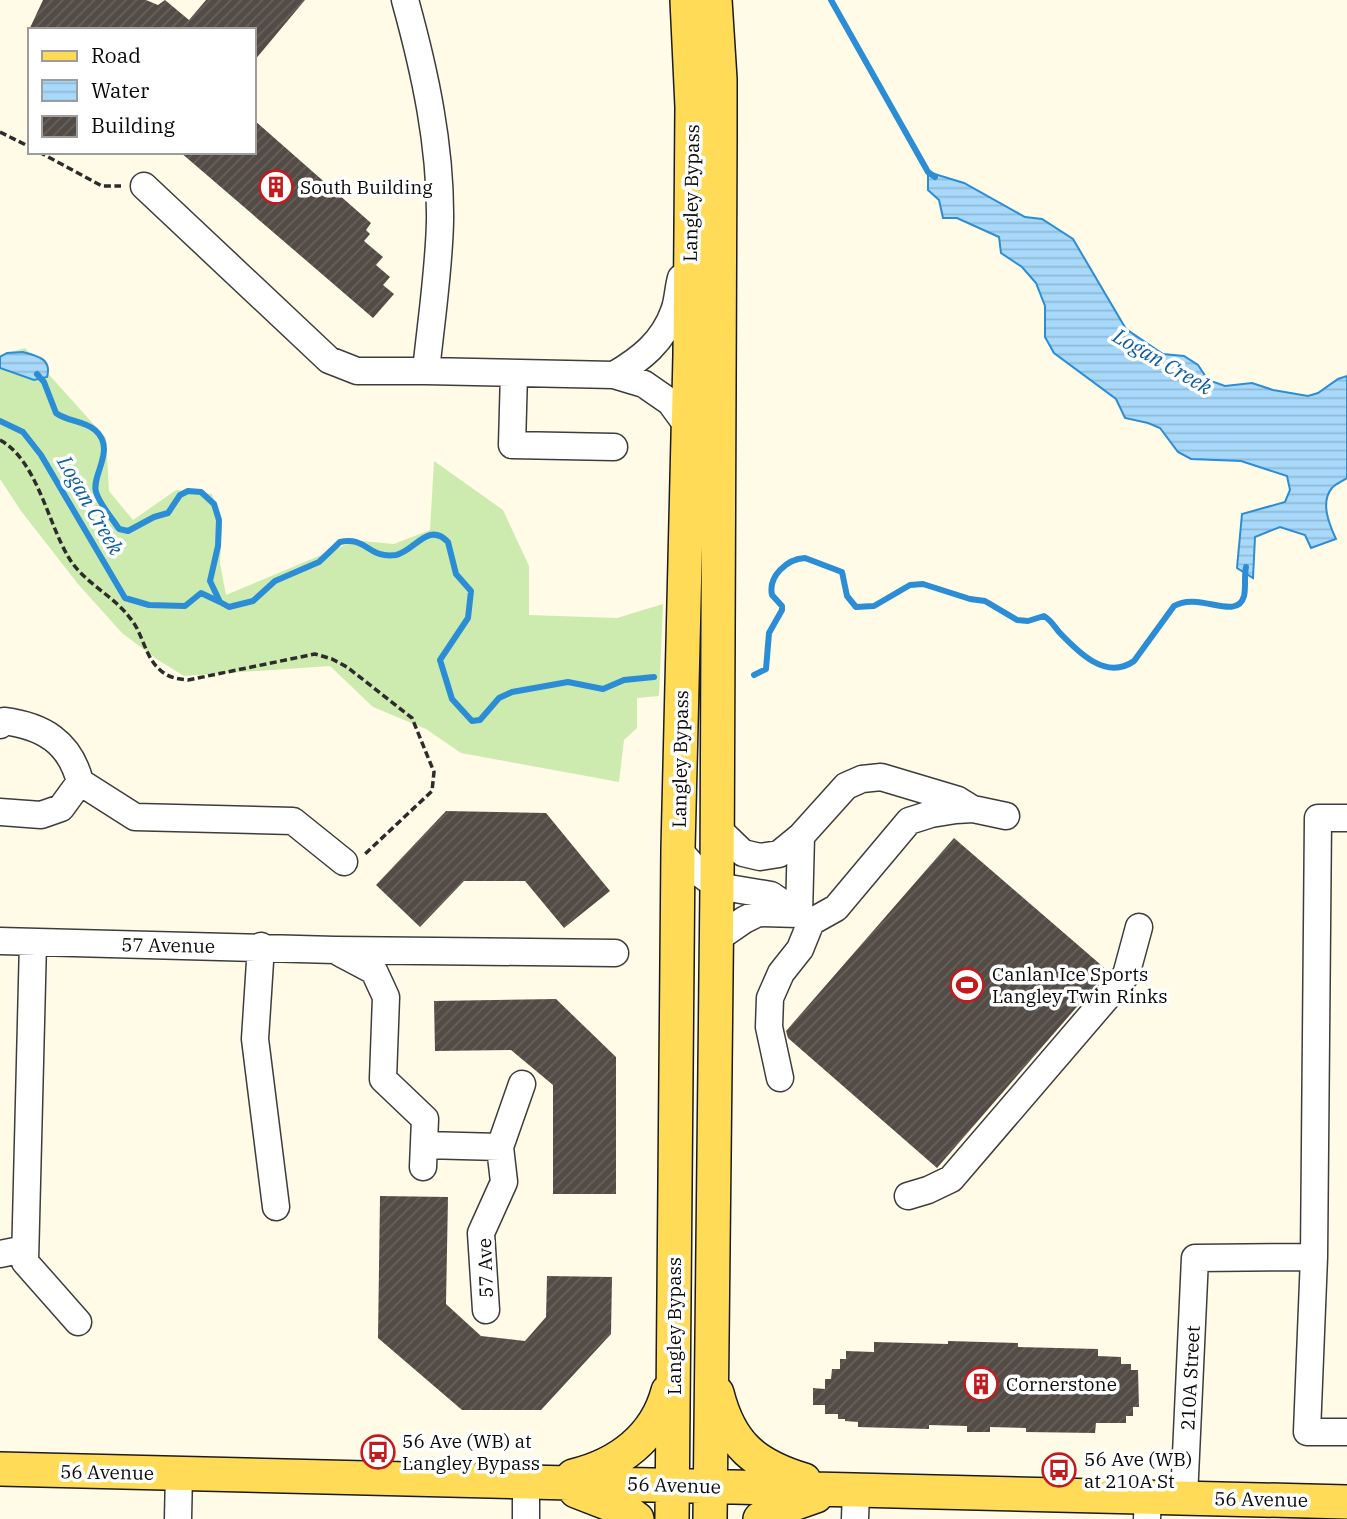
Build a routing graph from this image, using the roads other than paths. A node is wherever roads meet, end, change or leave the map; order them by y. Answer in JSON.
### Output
{"nodes":[{"id":1,"x":405,"y":0,"type":"edge"},
{"id":2,"x":687,"y":0,"type":"edge"},
{"id":3,"x":715,"y":0,"type":"edge"},
{"id":4,"x":144,"y":186,"type":"road end"},
{"id":5,"x":690,"y":242,"type":"junction"},
{"id":6,"x":426,"y":371,"type":"junction"},
{"id":7,"x":514,"y":373,"type":"junction"},
{"id":8,"x":614,"y":374,"type":"junction"},
{"id":9,"x":689,"y":428,"type":"junction"},
{"id":10,"x":614,"y":447,"type":"dead end"},
{"id":11,"x":1,"y":721,"type":"edge"},
{"id":12,"x":80,"y":782,"type":"junction"},
{"id":13,"x":907,"y":784,"type":"junction"},
{"id":14,"x":973,"y":809,"type":"junction"},
{"id":15,"x":0,"y":812,"type":"edge"},
{"id":16,"x":1006,"y":816,"type":"dead end"},
{"id":17,"x":1347,"y":818,"type":"edge"},
{"id":18,"x":909,"y":821,"type":"junction"},
{"id":19,"x":716,"y":827,"type":"junction"},
{"id":20,"x":801,"y":836,"type":"junction"},
{"id":21,"x":678,"y":849,"type":"junction"},
{"id":22,"x":344,"y":862,"type":"road end"},
{"id":23,"x":717,"y":886,"type":"junction"},
{"id":24,"x":805,"y":918,"type":"junction"},
{"id":25,"x":1139,"y":927,"type":"dead end"},
{"id":26,"x":715,"y":940,"type":"junction"},
{"id":27,"x":0,"y":941,"type":"edge"},
{"id":28,"x":33,"y":942,"type":"junction"},
{"id":29,"x":261,"y":946,"type":"junction"},
{"id":30,"x":335,"y":950,"type":"junction"},
{"id":31,"x":615,"y":953,"type":"dead end"},
{"id":32,"x":780,"y":1077,"type":"dead end"},
{"id":33,"x":522,"y":1084,"type":"dead end"},
{"id":34,"x":500,"y":1147,"type":"junction"},
{"id":35,"x":908,"y":1196,"type":"dead end"},
{"id":36,"x":276,"y":1207,"type":"dead end"},
{"id":37,"x":12,"y":1251,"type":"edge"},
{"id":38,"x":1314,"y":1257,"type":"junction"},
{"id":39,"x":486,"y":1310,"type":"dead end"},
{"id":40,"x":78,"y":1322,"type":"dead end"},
{"id":41,"x":674,"y":1368,"type":"junction"},
{"id":42,"x":712,"y":1370,"type":"junction"},
{"id":43,"x":1347,"y":1432,"type":"edge"},
{"id":44,"x":0,"y":1469,"type":"edge"},
{"id":45,"x":179,"y":1473,"type":"junction"},
{"id":46,"x":537,"y":1482,"type":"junction"},
{"id":47,"x":673,"y":1485,"type":"junction"},
{"id":48,"x":710,"y":1486,"type":"junction"},
{"id":49,"x":1184,"y":1497,"type":"junction"},
{"id":50,"x":849,"y":1500,"type":"edge"},
{"id":51,"x":1347,"y":1502,"type":"edge"},
{"id":52,"x":1148,"y":1508,"type":"edge"},
{"id":53,"x":178,"y":1519,"type":"edge"},
{"id":54,"x":526,"y":1519,"type":"edge"},
{"id":55,"x":637,"y":1519,"type":"edge"},
{"id":56,"x":672,"y":1519,"type":"edge"},
{"id":57,"x":710,"y":1519,"type":"edge"},
{"id":58,"x":760,"y":1519,"type":"edge"}],
"edges":[{"from":1,"to":6,"type":"street"},
{"from":2,"to":5,"type":"main road","name":"Langley Bypass"},
{"from":3,"to":19,"type":"main road","name":"Langley Bypass"},
{"from":4,"to":6,"type":"street"},
{"from":5,"to":8,"type":"street"},
{"from":5,"to":9,"type":"main road","name":"Langley Bypass"},
{"from":6,"to":7,"type":"street"},
{"from":7,"to":8,"type":"street"},
{"from":7,"to":10,"type":"street"},
{"from":8,"to":9,"type":"street"},
{"from":9,"to":21,"type":"main road","name":"Langley Bypass"},
{"from":11,"to":12,"type":"street"},
{"from":12,"to":15,"type":"street"},
{"from":12,"to":22,"type":"street"},
{"from":13,"to":14,"type":"street"},
{"from":13,"to":18,"type":"street"},
{"from":13,"to":20,"type":"street"},
{"from":14,"to":16,"type":"street"},
{"from":14,"to":18,"type":"street"},
{"from":17,"to":38,"type":"street"},
{"from":18,"to":24,"type":"street"},
{"from":19,"to":20,"type":"street"},
{"from":19,"to":23,"type":"main road","name":"Langley Bypass"},
{"from":20,"to":24,"type":"street"},
{"from":21,"to":23,"type":"street"},
{"from":21,"to":41,"type":"main road","name":"Langley Bypass"},
{"from":23,"to":24,"type":"street"},
{"from":23,"to":26,"type":"main road","name":"Langley Bypass"},
{"from":24,"to":26,"type":"street"},
{"from":24,"to":32,"type":"street"},
{"from":25,"to":35,"type":"street"},
{"from":26,"to":42,"type":"main road","name":"Langley Bypass"},
{"from":27,"to":28,"type":"street","name":"57 Avenue"},
{"from":28,"to":29,"type":"street","name":"57 Avenue"},
{"from":28,"to":37,"type":"street"},
{"from":29,"to":30,"type":"street","name":"57 Avenue"},
{"from":29,"to":36,"type":"street"},
{"from":30,"to":31,"type":"street","name":"57 Avenue"},
{"from":30,"to":34,"type":"street"},
{"from":33,"to":34,"type":"street","name":"57 Ave"},
{"from":34,"to":39,"type":"street","name":"57 Ave"},
{"from":37,"to":40,"type":"street"},
{"from":38,"to":43,"type":"street"},
{"from":38,"to":49,"type":"street","name":"210A Street"},
{"from":41,"to":46,"type":"main road"},
{"from":41,"to":47,"type":"main road","name":"Langley Bypass"},
{"from":42,"to":48,"type":"main road","name":"Langley Bypass"},
{"from":42,"to":50,"type":"main road"},
{"from":44,"to":45,"type":"main road","name":"56 Avenue"},
{"from":45,"to":46,"type":"main road","name":"56 Avenue"},
{"from":45,"to":53,"type":"street"},
{"from":46,"to":47,"type":"main road","name":"56 Avenue"},
{"from":46,"to":54,"type":"street"},
{"from":46,"to":55,"type":"main road"},
{"from":47,"to":48,"type":"main road","name":"56 Avenue"},
{"from":47,"to":56,"type":"main road","name":"Langley Bypass"},
{"from":48,"to":50,"type":"main road","name":"56 Avenue"},
{"from":48,"to":57,"type":"main road","name":"Langley Bypass"},
{"from":49,"to":51,"type":"main road","name":"56 Avenue"},
{"from":49,"to":52,"type":"main road","name":"56 Avenue"},
{"from":50,"to":52,"type":"main road","name":"56 Avenue"},
{"from":50,"to":58,"type":"main road"}]}
